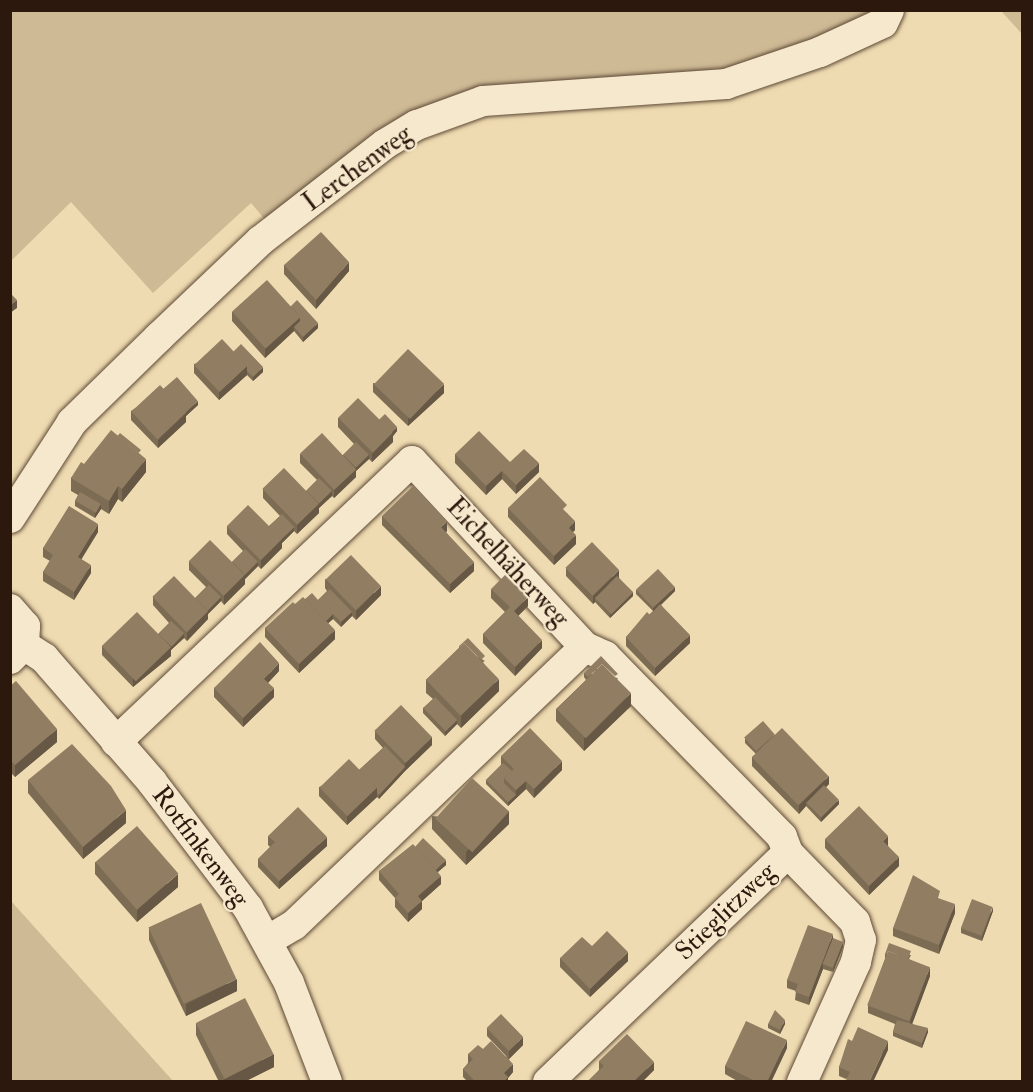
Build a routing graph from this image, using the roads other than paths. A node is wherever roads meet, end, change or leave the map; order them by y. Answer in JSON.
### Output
{"nodes":[{"id":1,"x":889,"y":10,"type":"edge"},
{"id":2,"x":10,"y":518,"type":"edge"},
{"id":3,"x":10,"y":609,"type":"edge"},
{"id":4,"x":585,"y":647,"type":"junction"},
{"id":5,"x":17,"y":652,"type":"edge"},
{"id":6,"x":116,"y":742,"type":"junction"},
{"id":7,"x":788,"y":853,"type":"junction"},
{"id":8,"x":267,"y":941,"type":"junction"},
{"id":9,"x":327,"y":1082,"type":"edge"},
{"id":10,"x":548,"y":1082,"type":"edge"},
{"id":11,"x":802,"y":1082,"type":"edge"}],
"edges":[{"from":1,"to":2,"type":"street","name":"Lerchenweg"},
{"from":3,"to":5,"type":"street"},
{"from":4,"to":6,"type":"street","name":"Eichelhäherweg"},
{"from":4,"to":7,"type":"street"},
{"from":4,"to":8,"type":"street","name":"Eichelhäherweg"},
{"from":5,"to":6,"type":"street","name":"Rotfinkenweg"},
{"from":6,"to":8,"type":"street","name":"Rotfinkenweg"},
{"from":7,"to":10,"type":"street","name":"Stieglitzweg"},
{"from":7,"to":11,"type":"street","name":"Stieglitzweg"},
{"from":8,"to":9,"type":"street","name":"Rotfinkenweg"}]}
